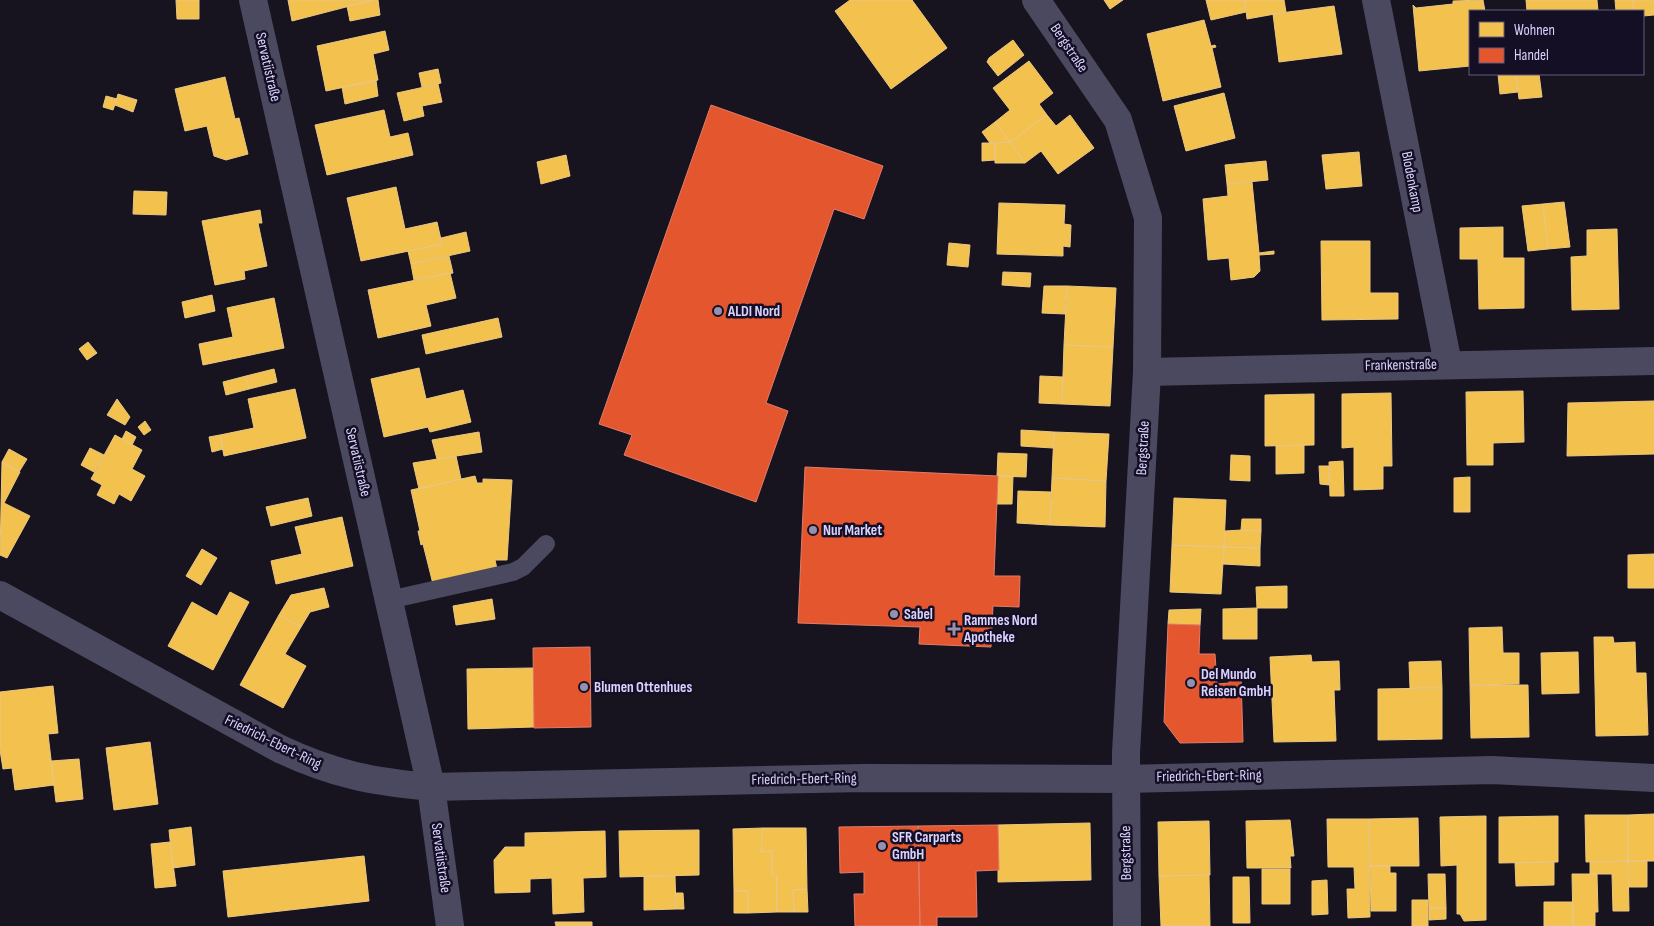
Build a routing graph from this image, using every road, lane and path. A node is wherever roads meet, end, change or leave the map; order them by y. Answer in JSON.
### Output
{"nodes":[{"id":1,"x":253,"y":0,"type":"edge"},
{"id":2,"x":1036,"y":0,"type":"edge"},
{"id":3,"x":1376,"y":0,"type":"edge"},
{"id":4,"x":1654,"y":361,"type":"edge"},
{"id":5,"x":1448,"y":364,"type":"junction"},
{"id":6,"x":1147,"y":372,"type":"junction"},
{"id":7,"x":546,"y":544,"type":"dead end"},
{"id":8,"x":0,"y":595,"type":"edge"},
{"id":9,"x":389,"y":600,"type":"junction"},
{"id":10,"x":1125,"y":778,"type":"junction"},
{"id":11,"x":1654,"y":778,"type":"edge"},
{"id":12,"x":431,"y":787,"type":"junction"},
{"id":13,"x":450,"y":926,"type":"edge"},
{"id":14,"x":1127,"y":926,"type":"edge"}],
"edges":[{"from":1,"to":9,"type":"street","name":"Servatiistraße"},
{"from":2,"to":6,"type":"street","name":"Bergstraße"},
{"from":3,"to":5,"type":"street","name":"Blodenkamp"},
{"from":4,"to":5,"type":"street","name":"Frankenstraße"},
{"from":5,"to":6,"type":"street","name":"Frankenstraße"},
{"from":6,"to":10,"type":"street","name":"Bergstraße"},
{"from":7,"to":9,"type":"lane"},
{"from":8,"to":12,"type":"street","name":"Friedrich-Ebert-Ring"},
{"from":9,"to":12,"type":"street","name":"Servatiistraße"},
{"from":10,"to":11,"type":"street","name":"Friedrich-Ebert-Ring"},
{"from":10,"to":12,"type":"street","name":"Friedrich-Ebert-Ring"},
{"from":10,"to":14,"type":"street","name":"Bergstraße"},
{"from":12,"to":13,"type":"street","name":"Servatiistraße"}]}
